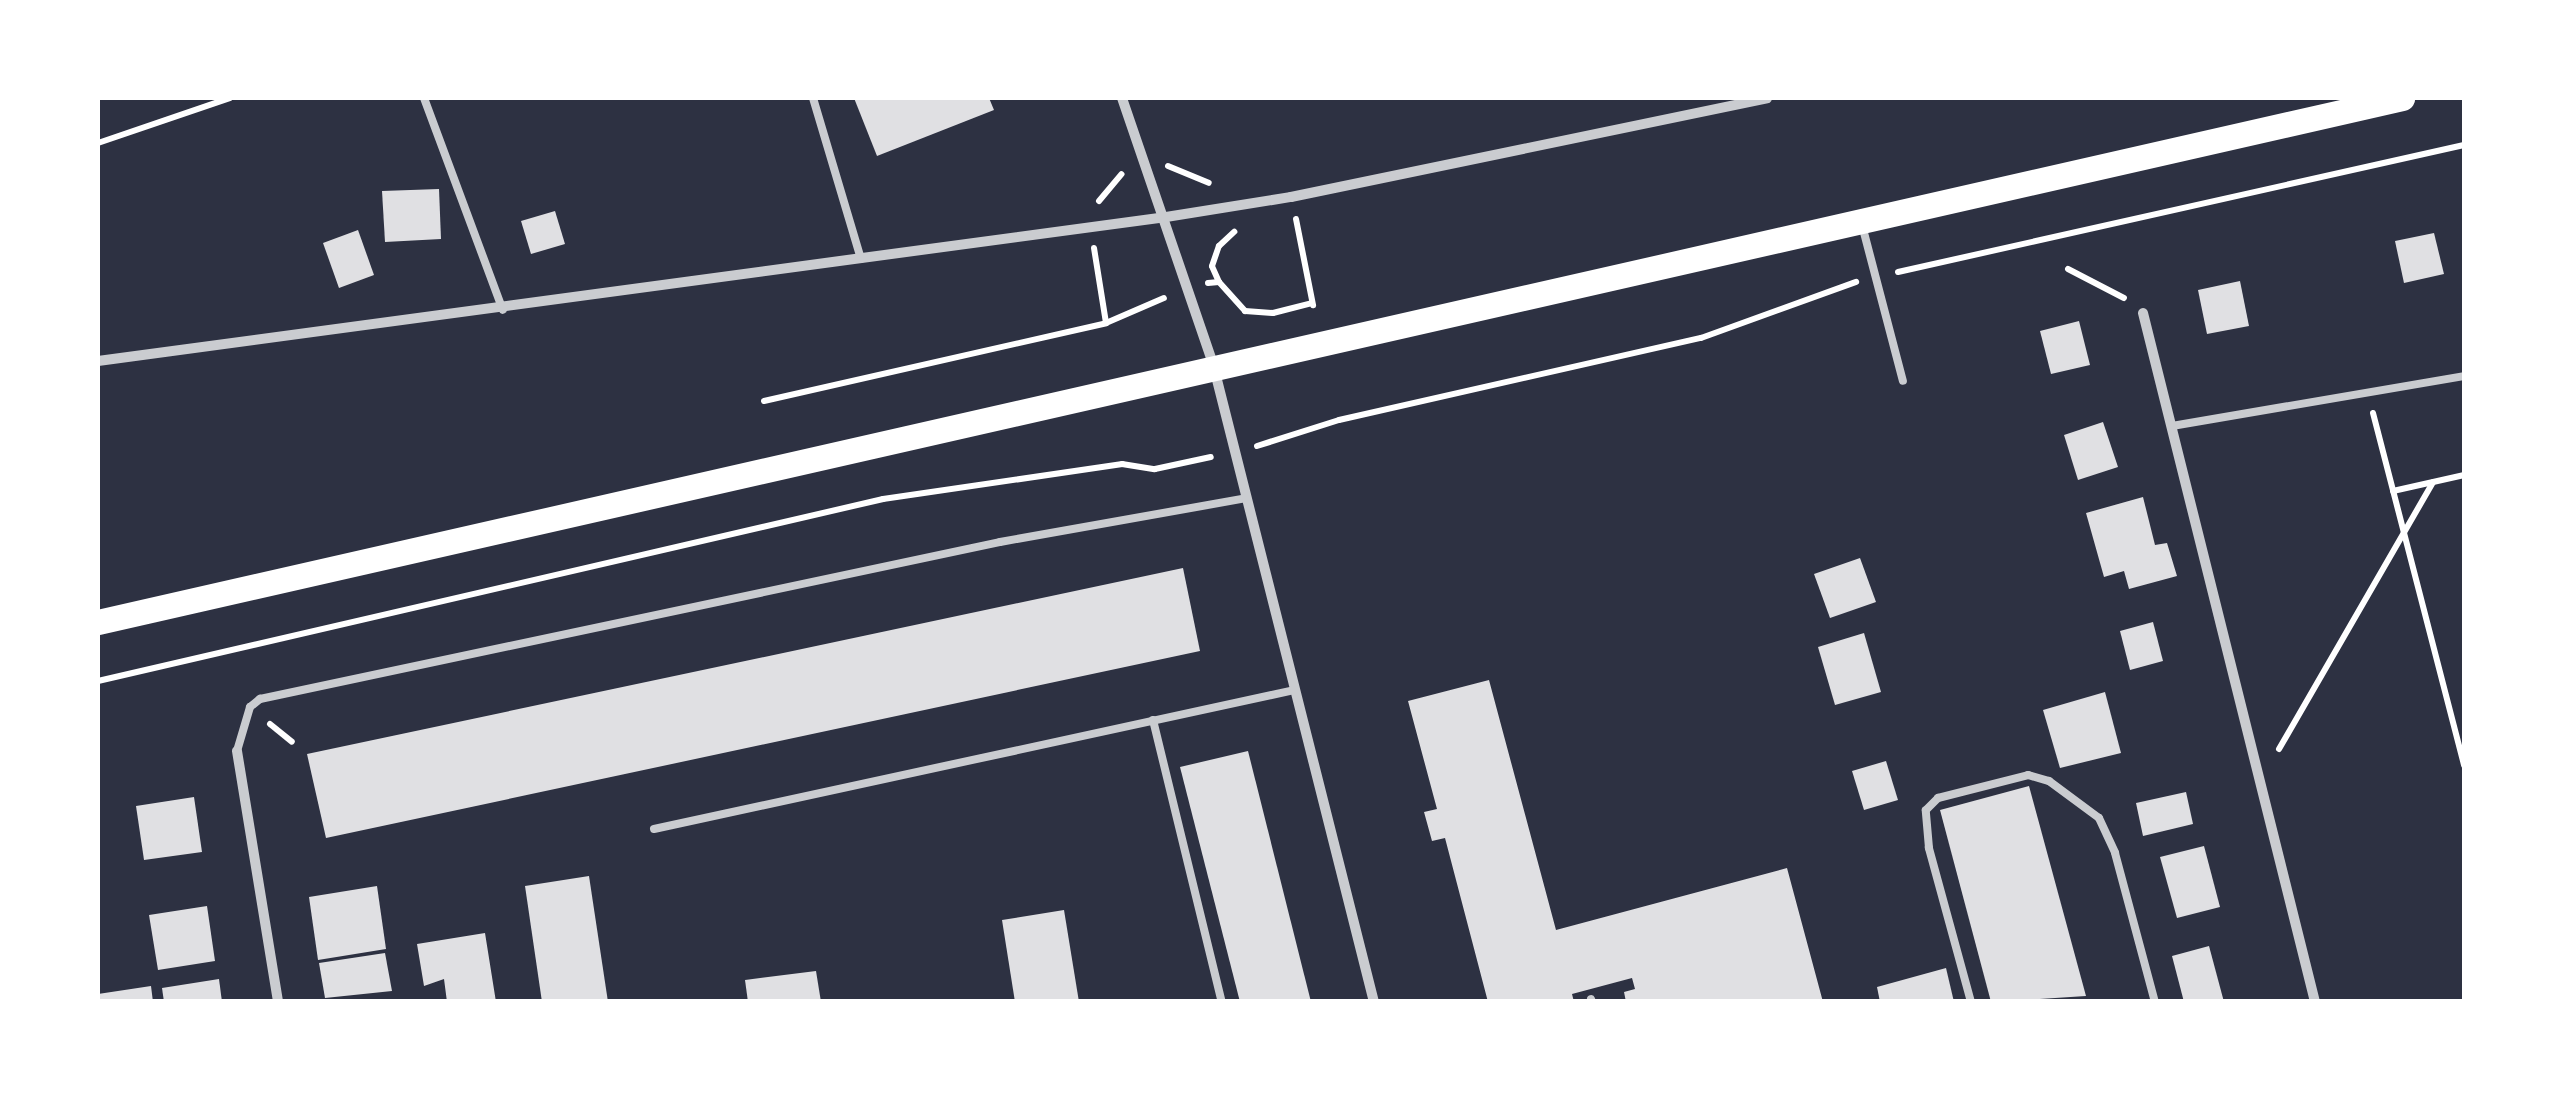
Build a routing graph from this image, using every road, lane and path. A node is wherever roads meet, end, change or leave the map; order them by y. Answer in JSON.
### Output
{"nodes":[{"id":1,"x":230,"y":98,"type":"edge"},
{"id":2,"x":424,"y":98,"type":"edge"},
{"id":3,"x":813,"y":98,"type":"edge"},
{"id":4,"x":1122,"y":98,"type":"edge"},
{"id":5,"x":1767,"y":98,"type":"edge"},
{"id":6,"x":2402,"y":98,"type":"edge"},
{"id":7,"x":98,"y":143,"type":"edge"},
{"id":8,"x":2464,"y":145,"type":"edge"},
{"id":9,"x":1166,"y":217,"type":"junction"},
{"id":10,"x":1296,"y":217,"type":"dead end"},
{"id":11,"x":1279,"y":219,"type":"dead end"},
{"id":12,"x":1861,"y":220,"type":"junction"},
{"id":13,"x":1250,"y":226,"type":"dead end"},
{"id":14,"x":861,"y":259,"type":"junction"},
{"id":15,"x":2068,"y":268,"type":"dead end"},
{"id":16,"x":1874,"y":278,"type":"junction"},
{"id":17,"x":1219,"y":282,"type":"junction"},
{"id":18,"x":1190,"y":287,"type":"junction"},
{"id":19,"x":1312,"y":302,"type":"dead end"},
{"id":20,"x":503,"y":310,"type":"junction"},
{"id":21,"x":2143,"y":313,"type":"joint"},
{"id":22,"x":98,"y":360,"type":"edge"},
{"id":23,"x":1214,"y":364,"type":"junction"},
{"id":24,"x":2464,"y":376,"type":"edge"},
{"id":25,"x":1903,"y":381,"type":"dead end"},
{"id":26,"x":2368,"y":392,"type":"junction"},
{"id":27,"x":764,"y":401,"type":"dead end"},
{"id":28,"x":2172,"y":426,"type":"junction"},
{"id":29,"x":1260,"y":445,"type":"dead end"},
{"id":30,"x":1214,"y":456,"type":"dead end"},
{"id":31,"x":2464,"y":475,"type":"edge"},
{"id":32,"x":2433,"y":482,"type":"junction"},
{"id":33,"x":2394,"y":491,"type":"junction"},
{"id":34,"x":1246,"y":498,"type":"junction"},
{"id":35,"x":2404,"y":531,"type":"junction"},
{"id":36,"x":98,"y":622,"type":"edge"},
{"id":37,"x":98,"y":681,"type":"edge"},
{"id":38,"x":1295,"y":690,"type":"junction"},
{"id":39,"x":1152,"y":720,"type":"junction"},
{"id":40,"x":237,"y":750,"type":"joint"},
{"id":41,"x":2464,"y":765,"type":"edge"},
{"id":42,"x":2260,"y":781,"type":"junction"},
{"id":43,"x":654,"y":829,"type":"dead end"},
{"id":44,"x":278,"y":1002,"type":"edge"},
{"id":45,"x":1222,"y":1002,"type":"edge"},
{"id":46,"x":1374,"y":1002,"type":"edge"},
{"id":47,"x":1971,"y":1002,"type":"edge"},
{"id":48,"x":2154,"y":1002,"type":"edge"},
{"id":49,"x":2315,"y":1002,"type":"edge"}],
"edges":[{"from":1,"to":7,"type":"path"},
{"from":2,"to":20,"type":"lane"},
{"from":3,"to":14,"type":"lane"},
{"from":4,"to":9,"type":"street"},
{"from":5,"to":9,"type":"street"},
{"from":6,"to":12,"type":"main road"},
{"from":8,"to":16,"type":"path"},
{"from":9,"to":14,"type":"street"},
{"from":9,"to":18,"type":"street"},
{"from":10,"to":11,"type":"path"},
{"from":12,"to":16,"type":"lane"},
{"from":12,"to":23,"type":"main road"},
{"from":13,"to":17,"type":"path"},
{"from":14,"to":20,"type":"street"},
{"from":15,"to":21,"type":"path"},
{"from":16,"to":25,"type":"lane"},
{"from":16,"to":29,"type":"path"},
{"from":17,"to":18,"type":"path"},
{"from":17,"to":19,"type":"path"},
{"from":18,"to":23,"type":"street"},
{"from":18,"to":27,"type":"path"},
{"from":20,"to":22,"type":"street"},
{"from":21,"to":28,"type":"street"},
{"from":23,"to":34,"type":"street"},
{"from":23,"to":36,"type":"main road"},
{"from":24,"to":26,"type":"lane"},
{"from":26,"to":28,"type":"lane"},
{"from":26,"to":33,"type":"path"},
{"from":28,"to":42,"type":"street"},
{"from":30,"to":37,"type":"path"},
{"from":31,"to":32,"type":"path"},
{"from":32,"to":33,"type":"path"},
{"from":32,"to":35,"type":"path"},
{"from":33,"to":35,"type":"path"},
{"from":34,"to":38,"type":"street"},
{"from":34,"to":40,"type":"lane"},
{"from":35,"to":41,"type":"path"},
{"from":35,"to":42,"type":"path"},
{"from":38,"to":39,"type":"lane"},
{"from":38,"to":46,"type":"street"},
{"from":39,"to":43,"type":"lane"},
{"from":39,"to":45,"type":"lane"},
{"from":40,"to":44,"type":"street"},
{"from":42,"to":49,"type":"street"},
{"from":47,"to":48,"type":"lane"}]}
